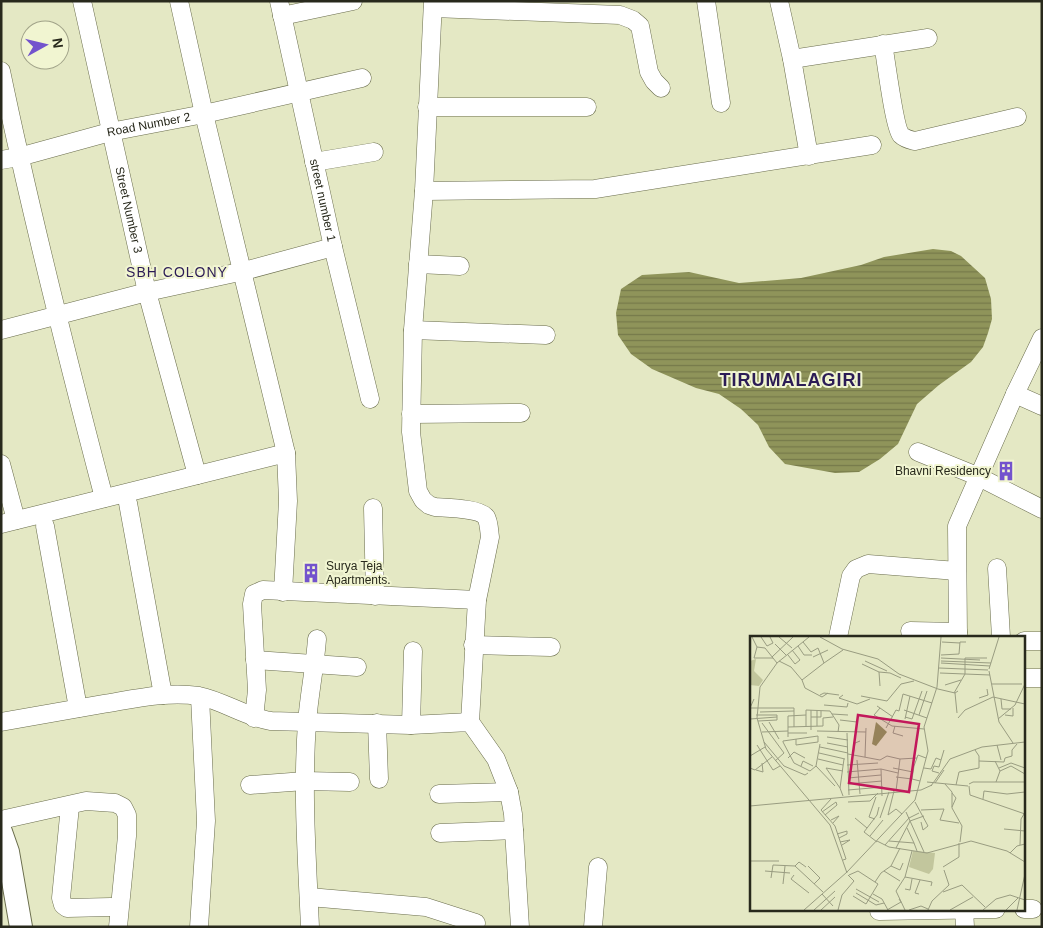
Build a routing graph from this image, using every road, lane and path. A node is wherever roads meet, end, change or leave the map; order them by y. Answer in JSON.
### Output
{"nodes":[{"id":1,"x":82,"y":1,"type":"edge"},
{"id":2,"x":179,"y":1,"type":"edge"},
{"id":3,"x":353,"y":1,"type":"edge"},
{"id":4,"x":706,"y":1,"type":"edge"},
{"id":5,"x":779,"y":1,"type":"edge"},
{"id":6,"x":433,"y":4,"type":"edge"},
{"id":7,"x":281,"y":9,"type":"edge"},
{"id":8,"x":928,"y":38,"type":"dead end"},
{"id":9,"x":884,"y":44,"type":"junction"},
{"id":10,"x":792,"y":59,"type":"junction"},
{"id":11,"x":1,"y":71,"type":"edge"},
{"id":12,"x":362,"y":78,"type":"dead end"},
{"id":13,"x":661,"y":88,"type":"dead end"},
{"id":14,"x":299,"y":93,"type":"junction"},
{"id":15,"x":721,"y":103,"type":"dead end"},
{"id":16,"x":587,"y":107,"type":"dead end"},
{"id":17,"x":427,"y":108,"type":"junction"},
{"id":18,"x":204,"y":114,"type":"junction"},
{"id":19,"x":1017,"y":117,"type":"dead end"},
{"id":20,"x":110,"y":132,"type":"junction"},
{"id":21,"x":872,"y":145,"type":"dead end"},
{"id":22,"x":374,"y":152,"type":"dead end"},
{"id":23,"x":809,"y":156,"type":"junction"},
{"id":24,"x":19,"y":157,"type":"junction"},
{"id":25,"x":1,"y":160,"type":"edge"},
{"id":26,"x":314,"y":162,"type":"junction"},
{"id":27,"x":424,"y":191,"type":"junction"},
{"id":28,"x":333,"y":247,"type":"junction"},
{"id":29,"x":418,"y":264,"type":"junction"},
{"id":30,"x":460,"y":266,"type":"dead end"},
{"id":31,"x":244,"y":271,"type":"junction"},
{"id":32,"x":148,"y":292,"type":"junction"},
{"id":33,"x":56,"y":317,"type":"junction"},
{"id":34,"x":1,"y":330,"type":"edge"},
{"id":35,"x":413,"y":330,"type":"junction"},
{"id":36,"x":546,"y":335,"type":"dead end"},
{"id":37,"x":1042,"y":338,"type":"edge"},
{"id":38,"x":1015,"y":394,"type":"junction"},
{"id":39,"x":370,"y":399,"type":"dead end"},
{"id":40,"x":1042,"y":406,"type":"edge"},
{"id":41,"x":522,"y":412,"type":"dead end"},
{"id":42,"x":411,"y":414,"type":"junction"},
{"id":43,"x":918,"y":452,"type":"dead end"},
{"id":44,"x":286,"y":453,"type":"junction"},
{"id":45,"x":1,"y":464,"type":"edge"},
{"id":46,"x":197,"y":475,"type":"junction"},
{"id":47,"x":977,"y":476,"type":"junction"},
{"id":48,"x":104,"y":498,"type":"junction"},
{"id":49,"x":128,"y":503,"type":"dead end"},
{"id":50,"x":373,"y":508,"type":"dead end"},
{"id":51,"x":1042,"y":509,"type":"edge"},
{"id":52,"x":8,"y":522,"type":"edge"},
{"id":53,"x":45,"y":526,"type":"dead end"},
{"id":54,"x":997,"y":568,"type":"dead end"},
{"id":55,"x":957,"y":571,"type":"junction"},
{"id":56,"x":283,"y":592,"type":"junction"},
{"id":57,"x":375,"y":596,"type":"junction"},
{"id":58,"x":477,"y":600,"type":"junction"},
{"id":59,"x":910,"y":631,"type":"dead end"},
{"id":60,"x":958,"y":634,"type":"edge"},
{"id":61,"x":838,"y":636,"type":"edge"},
{"id":62,"x":1001,"y":636,"type":"edge"},
{"id":63,"x":317,"y":639,"type":"dead end"},
{"id":64,"x":1026,"y":641,"type":"edge"},
{"id":65,"x":1042,"y":641,"type":"edge"},
{"id":66,"x":473,"y":645,"type":"junction"},
{"id":67,"x":551,"y":647,"type":"dead end"},
{"id":68,"x":413,"y":651,"type":"dead end"},
{"id":69,"x":255,"y":660,"type":"junction"},
{"id":70,"x":315,"y":664,"type":"junction"},
{"id":71,"x":357,"y":667,"type":"dead end"},
{"id":72,"x":1026,"y":678,"type":"edge"},
{"id":73,"x":1042,"y":678,"type":"edge"},
{"id":74,"x":164,"y":695,"type":"junction"},
{"id":75,"x":200,"y":697,"type":"junction"},
{"id":76,"x":78,"y":708,"type":"junction"},
{"id":77,"x":254,"y":718,"type":"junction"},
{"id":78,"x":1,"y":722,"type":"edge"},
{"id":79,"x":307,"y":722,"type":"junction"},
{"id":80,"x":470,"y":722,"type":"junction"},
{"id":81,"x":377,"y":723,"type":"junction"},
{"id":82,"x":412,"y":725,"type":"junction"},
{"id":83,"x":379,"y":779,"type":"dead end"},
{"id":84,"x":305,"y":781,"type":"junction"},
{"id":85,"x":350,"y":782,"type":"dead end"},
{"id":86,"x":250,"y":785,"type":"dead end"},
{"id":87,"x":509,"y":792,"type":"junction"},
{"id":88,"x":439,"y":794,"type":"dead end"},
{"id":89,"x":70,"y":806,"type":"junction"},
{"id":90,"x":1,"y":820,"type":"edge"},
{"id":91,"x":514,"y":830,"type":"junction"},
{"id":92,"x":1,"y":832,"type":"edge"},
{"id":93,"x":440,"y":833,"type":"dead end"},
{"id":94,"x":598,"y":867,"type":"dead end"},
{"id":95,"x":1,"y":869,"type":"edge"},
{"id":96,"x":309,"y":897,"type":"junction"},
{"id":97,"x":111,"y":907,"type":"dead end"},
{"id":98,"x":922,"y":910,"type":"edge"},
{"id":99,"x":964,"y":910,"type":"edge"},
{"id":100,"x":879,"y":911,"type":"dead end"},
{"id":101,"x":476,"y":923,"type":"dead end"},
{"id":102,"x":12,"y":927,"type":"edge"},
{"id":103,"x":21,"y":927,"type":"edge"},
{"id":104,"x":118,"y":927,"type":"edge"},
{"id":105,"x":199,"y":927,"type":"edge"},
{"id":106,"x":310,"y":927,"type":"edge"},
{"id":107,"x":520,"y":927,"type":"edge"},
{"id":108,"x":593,"y":927,"type":"edge"},
{"id":109,"x":965,"y":927,"type":"edge"}],
"edges":[{"from":1,"to":20,"type":"street","name":"Street Number 3"},
{"from":2,"to":18,"type":"street"},
{"from":3,"to":7,"type":"street"},
{"from":4,"to":15,"type":"street"},
{"from":5,"to":10,"type":"street"},
{"from":6,"to":13,"type":"street"},
{"from":6,"to":17,"type":"street"},
{"from":7,"to":14,"type":"street","name":"street number 1"},
{"from":8,"to":9,"type":"street"},
{"from":9,"to":10,"type":"street"},
{"from":9,"to":19,"type":"street"},
{"from":10,"to":23,"type":"street"},
{"from":11,"to":24,"type":"street"},
{"from":12,"to":14,"type":"street","name":"Road Number 2"},
{"from":14,"to":18,"type":"street","name":"Road Number 2"},
{"from":14,"to":26,"type":"street","name":"street number 1"},
{"from":16,"to":17,"type":"street"},
{"from":17,"to":27,"type":"street"},
{"from":18,"to":20,"type":"street","name":"Road Number 2"},
{"from":18,"to":31,"type":"street"},
{"from":20,"to":24,"type":"street","name":"Road Number 2"},
{"from":20,"to":32,"type":"street","name":"Street Number 3"},
{"from":21,"to":23,"type":"street"},
{"from":22,"to":26,"type":"street"},
{"from":23,"to":27,"type":"street"},
{"from":24,"to":25,"type":"street","name":"Road Number 2"},
{"from":24,"to":33,"type":"street"},
{"from":26,"to":28,"type":"street","name":"street number 1"},
{"from":27,"to":29,"type":"street"},
{"from":28,"to":31,"type":"street"},
{"from":28,"to":39,"type":"street","name":"street number 1"},
{"from":29,"to":30,"type":"street"},
{"from":29,"to":35,"type":"street"},
{"from":31,"to":32,"type":"street"},
{"from":31,"to":44,"type":"street"},
{"from":32,"to":33,"type":"street"},
{"from":32,"to":46,"type":"street","name":"Street Number 3"},
{"from":33,"to":34,"type":"street"},
{"from":33,"to":48,"type":"street"},
{"from":35,"to":36,"type":"street"},
{"from":35,"to":42,"type":"street"},
{"from":37,"to":38,"type":"street"},
{"from":38,"to":40,"type":"street"},
{"from":38,"to":47,"type":"street"},
{"from":41,"to":42,"type":"street"},
{"from":42,"to":58,"type":"street"},
{"from":43,"to":47,"type":"street"},
{"from":44,"to":46,"type":"street"},
{"from":44,"to":56,"type":"street"},
{"from":45,"to":52,"type":"street"},
{"from":46,"to":48,"type":"street"},
{"from":47,"to":51,"type":"street"},
{"from":47,"to":55,"type":"street"},
{"from":48,"to":52,"type":"street"},
{"from":49,"to":74,"type":"street"},
{"from":50,"to":57,"type":"street"},
{"from":53,"to":76,"type":"street"},
{"from":54,"to":62,"type":"street"},
{"from":55,"to":60,"type":"street"},
{"from":55,"to":61,"type":"street"},
{"from":56,"to":57,"type":"street"},
{"from":56,"to":69,"type":"street"},
{"from":57,"to":58,"type":"street"},
{"from":58,"to":66,"type":"street"},
{"from":59,"to":60,"type":"street"},
{"from":63,"to":70,"type":"street"},
{"from":64,"to":65,"type":"street"},
{"from":66,"to":67,"type":"street"},
{"from":66,"to":80,"type":"street"},
{"from":68,"to":82,"type":"street"},
{"from":69,"to":70,"type":"street"},
{"from":69,"to":77,"type":"street"},
{"from":70,"to":71,"type":"street"},
{"from":70,"to":79,"type":"street"},
{"from":72,"to":73,"type":"street"},
{"from":74,"to":75,"type":"street"},
{"from":74,"to":76,"type":"street"},
{"from":75,"to":77,"type":"street"},
{"from":75,"to":105,"type":"street"},
{"from":76,"to":78,"type":"street"},
{"from":77,"to":79,"type":"street"},
{"from":79,"to":81,"type":"street"},
{"from":79,"to":84,"type":"street"},
{"from":80,"to":82,"type":"street"},
{"from":80,"to":87,"type":"street"},
{"from":81,"to":82,"type":"street"},
{"from":81,"to":83,"type":"street"},
{"from":84,"to":85,"type":"street"},
{"from":84,"to":86,"type":"street"},
{"from":84,"to":96,"type":"street"},
{"from":87,"to":88,"type":"street"},
{"from":87,"to":91,"type":"street"},
{"from":89,"to":90,"type":"street"},
{"from":89,"to":97,"type":"street"},
{"from":89,"to":104,"type":"street"},
{"from":91,"to":93,"type":"street"},
{"from":91,"to":107,"type":"street"},
{"from":92,"to":103,"type":"main road"},
{"from":94,"to":108,"type":"street"},
{"from":95,"to":102,"type":"main road"},
{"from":96,"to":101,"type":"street"},
{"from":96,"to":106,"type":"street"},
{"from":98,"to":100,"type":"street"},
{"from":99,"to":109,"type":"street"}]}
